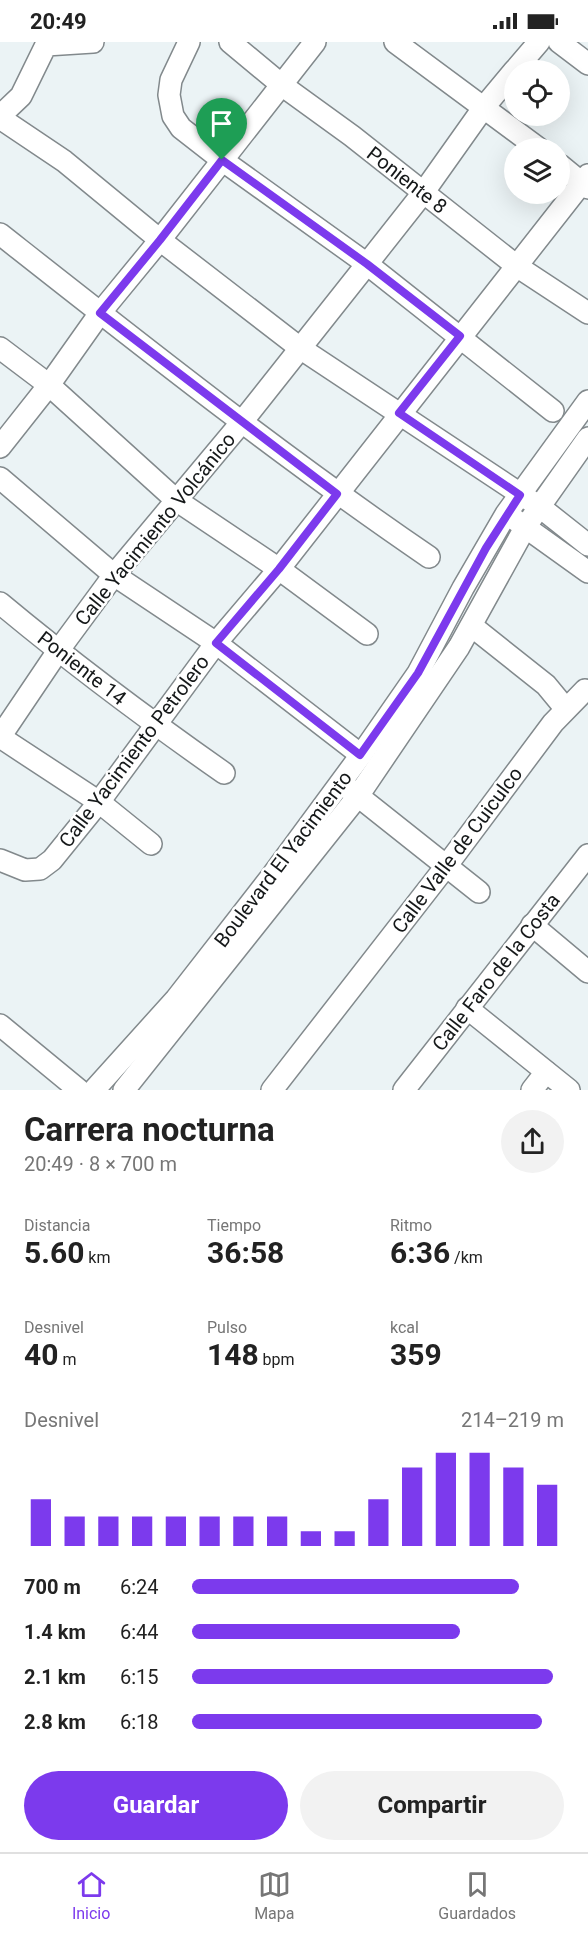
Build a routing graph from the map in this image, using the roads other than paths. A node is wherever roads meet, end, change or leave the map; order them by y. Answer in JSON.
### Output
{"nodes":[{"id":1,"x":93,"y":42,"type":"edge"},
{"id":2,"x":189,"y":42,"type":"edge"},
{"id":3,"x":230,"y":42,"type":"edge"},
{"id":4,"x":315,"y":42,"type":"edge"},
{"id":5,"x":395,"y":42,"type":"edge"},
{"id":6,"x":539,"y":42,"type":"edge"},
{"id":7,"x":559,"y":42,"type":"edge"},
{"id":8,"x":44,"y":43,"type":"edge"},
{"id":9,"x":524,"y":60,"type":"edge"},
{"id":10,"x":588,"y":63,"type":"edge"},
{"id":11,"x":504,"y":84,"type":"edge"},
{"id":12,"x":283,"y":86,"type":"junction"},
{"id":13,"x":484,"y":107,"type":"junction"},
{"id":14,"x":0,"y":117,"type":"edge"},
{"id":15,"x":525,"y":138,"type":"edge"},
{"id":16,"x":222,"y":160,"type":"junction"},
{"id":17,"x":570,"y":172,"type":"edge"},
{"id":18,"x":586,"y":182,"type":"edge"},
{"id":19,"x":423,"y":193,"type":"junction"},
{"id":20,"x":0,"y":234,"type":"edge"},
{"id":21,"x":160,"y":240,"type":"junction"},
{"id":22,"x":367,"y":264,"type":"junction"},
{"id":23,"x":518,"y":267,"type":"junction"},
{"id":24,"x":100,"y":313,"type":"junction"},
{"id":25,"x":588,"y":313,"type":"edge"},
{"id":26,"x":460,"y":336,"type":"junction"},
{"id":27,"x":0,"y":348,"type":"edge"},
{"id":28,"x":300,"y":348,"type":"junction"},
{"id":29,"x":49,"y":385,"type":"junction"},
{"id":30,"x":588,"y":401,"type":"edge"},
{"id":31,"x":553,"y":411,"type":"dead end"},
{"id":32,"x":399,"y":413,"type":"junction"},
{"id":33,"x":241,"y":423,"type":"junction"},
{"id":34,"x":588,"y":438,"type":"edge"},
{"id":35,"x":0,"y":447,"type":"edge"},
{"id":36,"x":0,"y":478,"type":"edge"},
{"id":37,"x":337,"y":494,"type":"junction"},
{"id":38,"x":520,"y":495,"type":"junction"},
{"id":39,"x":176,"y":500,"type":"junction"},
{"id":40,"x":540,"y":507,"type":"junction"},
{"id":41,"x":506,"y":514,"type":"junction"},
{"id":42,"x":526,"y":526,"type":"junction"},
{"id":43,"x":588,"y":545,"type":"edge"},
{"id":44,"x":429,"y":557,"type":"dead end"},
{"id":45,"x":279,"y":569,"type":"junction"},
{"id":46,"x":588,"y":572,"type":"edge"},
{"id":47,"x":114,"y":575,"type":"junction"},
{"id":48,"x":0,"y":603,"type":"edge"},
{"id":49,"x":473,"y":627,"type":"junction"},
{"id":50,"x":367,"y":634,"type":"dead end"},
{"id":51,"x":216,"y":643,"type":"junction"},
{"id":52,"x":58,"y":651,"type":"junction"},
{"id":53,"x":585,"y":690,"type":"dead end"},
{"id":54,"x":565,"y":708,"type":"junction"},
{"id":55,"x":154,"y":725,"type":"junction"},
{"id":56,"x":0,"y":737,"type":"edge"},
{"id":57,"x":360,"y":755,"type":"junction"},
{"id":58,"x":224,"y":773,"type":"dead end"},
{"id":59,"x":340,"y":783,"type":"junction"},
{"id":60,"x":358,"y":796,"type":"junction"},
{"id":61,"x":99,"y":802,"type":"junction"},
{"id":62,"x":151,"y":844,"type":"dead end"},
{"id":63,"x":588,"y":855,"type":"edge"},
{"id":64,"x":0,"y":860,"type":"edge"},
{"id":65,"x":447,"y":865,"type":"junction"},
{"id":66,"x":479,"y":892,"type":"dead end"},
{"id":67,"x":532,"y":925,"type":"junction"},
{"id":68,"x":588,"y":972,"type":"edge"},
{"id":69,"x":467,"y":1008,"type":"junction"},
{"id":70,"x":0,"y":1025,"type":"edge"},
{"id":71,"x":546,"y":1072,"type":"junction"},
{"id":72,"x":79,"y":1090,"type":"edge"},
{"id":73,"x":94,"y":1090,"type":"edge"},
{"id":74,"x":124,"y":1090,"type":"edge"},
{"id":75,"x":272,"y":1090,"type":"edge"},
{"id":76,"x":404,"y":1090,"type":"edge"},
{"id":77,"x":532,"y":1090,"type":"edge"},
{"id":78,"x":569,"y":1090,"type":"edge"}],
"edges":[{"from":1,"to":8,"type":"street"},
{"from":2,"to":16,"type":"street"},
{"from":3,"to":12,"type":"street","name":"Poniente 8"},
{"from":4,"to":12,"type":"street"},
{"from":5,"to":13,"type":"street"},
{"from":6,"to":9,"type":"street","name":"Calle Yacimiento Volcánico"},
{"from":7,"to":10,"type":"street"},
{"from":8,"to":14,"type":"street"},
{"from":11,"to":13,"type":"street","name":"Calle Yacimiento Volcánico"},
{"from":12,"to":16,"type":"street"},
{"from":12,"to":19,"type":"street","name":"Poniente 8"},
{"from":13,"to":15,"type":"street"},
{"from":13,"to":19,"type":"street","name":"Calle Yacimiento Volcánico"},
{"from":14,"to":21,"type":"street"},
{"from":16,"to":21,"type":"street"},
{"from":16,"to":22,"type":"street"},
{"from":17,"to":18,"type":"street"},
{"from":18,"to":23,"type":"street","name":"Calle Yacimiento Petrolero"},
{"from":19,"to":22,"type":"street","name":"Calle Yacimiento Volcánico"},
{"from":19,"to":23,"type":"street","name":"Poniente 8"},
{"from":20,"to":24,"type":"street"},
{"from":21,"to":24,"type":"street"},
{"from":21,"to":28,"type":"street"},
{"from":22,"to":26,"type":"street"},
{"from":22,"to":28,"type":"street","name":"Calle Yacimiento Volcánico"},
{"from":23,"to":25,"type":"street","name":"Poniente 8"},
{"from":23,"to":26,"type":"street","name":"Calle Yacimiento Petrolero"},
{"from":24,"to":29,"type":"street"},
{"from":24,"to":33,"type":"street"},
{"from":26,"to":31,"type":"street"},
{"from":26,"to":32,"type":"street","name":"Calle Yacimiento Petrolero"},
{"from":27,"to":29,"type":"street"},
{"from":28,"to":32,"type":"street"},
{"from":28,"to":33,"type":"street","name":"Calle Yacimiento Volcánico"},
{"from":29,"to":35,"type":"street"},
{"from":29,"to":39,"type":"street"},
{"from":30,"to":38,"type":"street","name":"Boulevard El Yacimiento"},
{"from":32,"to":37,"type":"street","name":"Calle Yacimiento Petrolero"},
{"from":32,"to":38,"type":"street"},
{"from":33,"to":37,"type":"street"},
{"from":33,"to":39,"type":"street","name":"Calle Yacimiento Volcánico"},
{"from":34,"to":40,"type":"street","name":"Boulevard El Yacimiento"},
{"from":36,"to":47,"type":"street"},
{"from":37,"to":44,"type":"street"},
{"from":37,"to":45,"type":"street","name":"Calle Yacimiento Petrolero"},
{"from":38,"to":40,"type":"street"},
{"from":38,"to":41,"type":"street","name":"Boulevard El Yacimiento"},
{"from":39,"to":45,"type":"street"},
{"from":39,"to":47,"type":"street","name":"Calle Yacimiento Volcánico"},
{"from":40,"to":42,"type":"street","name":"Boulevard El Yacimiento"},
{"from":40,"to":43,"type":"street"},
{"from":41,"to":42,"type":"street"},
{"from":41,"to":57,"type":"street","name":"Boulevard El Yacimiento"},
{"from":42,"to":46,"type":"street"},
{"from":42,"to":49,"type":"street","name":"Boulevard El Yacimiento"},
{"from":45,"to":50,"type":"street"},
{"from":45,"to":51,"type":"street","name":"Calle Yacimiento Petrolero"},
{"from":47,"to":51,"type":"street"},
{"from":47,"to":52,"type":"street","name":"Calle Yacimiento Volcánico"},
{"from":48,"to":52,"type":"street","name":"Poniente 14"},
{"from":49,"to":54,"type":"street"},
{"from":49,"to":60,"type":"street","name":"Boulevard El Yacimiento"},
{"from":51,"to":55,"type":"street","name":"Calle Yacimiento Petrolero"},
{"from":51,"to":57,"type":"street"},
{"from":52,"to":55,"type":"street","name":"Poniente 14"},
{"from":52,"to":56,"type":"street","name":"Calle Yacimiento Volcánico"},
{"from":53,"to":54,"type":"street","name":"Calle Valle de Cuiculco"},
{"from":54,"to":65,"type":"street","name":"Calle Valle de Cuiculco"},
{"from":55,"to":58,"type":"street","name":"Poniente 14"},
{"from":55,"to":61,"type":"street","name":"Calle Yacimiento Petrolero"},
{"from":56,"to":61,"type":"street"},
{"from":57,"to":59,"type":"street","name":"Boulevard El Yacimiento"},
{"from":59,"to":60,"type":"street"},
{"from":59,"to":73,"type":"street","name":"Boulevard El Yacimiento"},
{"from":60,"to":65,"type":"street"},
{"from":60,"to":74,"type":"street","name":"Boulevard El Yacimiento"},
{"from":61,"to":62,"type":"street"},
{"from":61,"to":64,"type":"street","name":"Calle Yacimiento Petrolero"},
{"from":63,"to":67,"type":"street","name":"Calle Faro de la Costa"},
{"from":65,"to":66,"type":"street"},
{"from":65,"to":75,"type":"street","name":"Calle Valle de Cuiculco"},
{"from":67,"to":68,"type":"street"},
{"from":67,"to":69,"type":"street","name":"Calle Faro de la Costa"},
{"from":69,"to":71,"type":"street"},
{"from":69,"to":76,"type":"street","name":"Calle Faro de la Costa"},
{"from":70,"to":72,"type":"street"},
{"from":71,"to":77,"type":"street"},
{"from":71,"to":78,"type":"street"}]}
